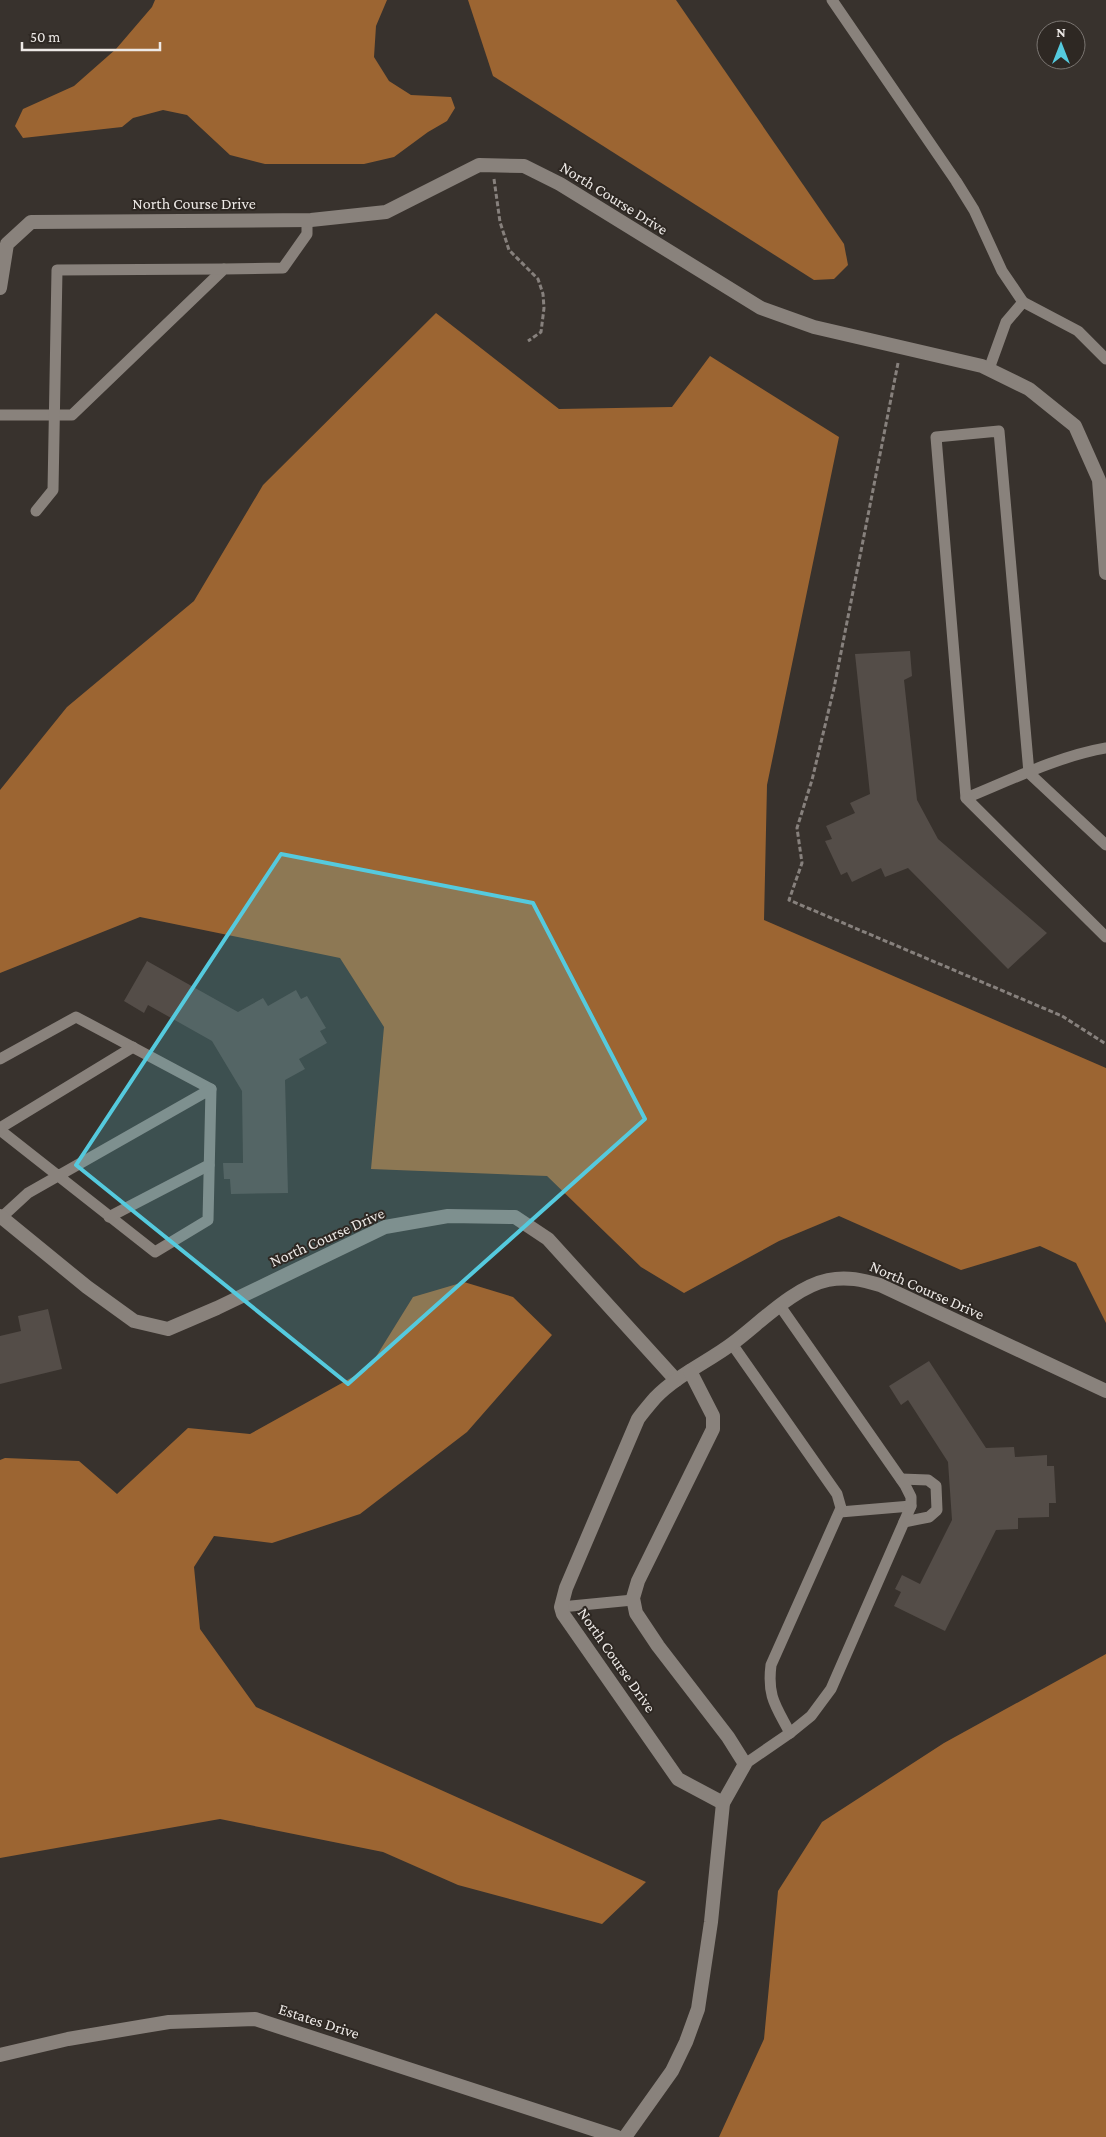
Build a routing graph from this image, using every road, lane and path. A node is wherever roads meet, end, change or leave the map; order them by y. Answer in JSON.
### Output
{"nodes":[{"id":1,"x":832,"y":0,"type":"edge"},
{"id":2,"x":494,"y":176,"type":"dead end"},
{"id":3,"x":307,"y":220,"type":"junction"},
{"id":4,"x":224,"y":269,"type":"junction"},
{"id":5,"x":0,"y":288,"type":"edge"},
{"id":6,"x":1022,"y":302,"type":"junction"},
{"id":7,"x":528,"y":341,"type":"dead end"},
{"id":8,"x":1106,"y":359,"type":"edge"},
{"id":9,"x":898,"y":362,"type":"dead end"},
{"id":10,"x":989,"y":369,"type":"junction"},
{"id":11,"x":0,"y":415,"type":"edge"},
{"id":12,"x":54,"y":415,"type":"junction"},
{"id":13,"x":36,"y":511,"type":"dead end"},
{"id":14,"x":1106,"y":573,"type":"edge"},
{"id":15,"x":1106,"y":748,"type":"edge"},
{"id":16,"x":1029,"y":773,"type":"junction"},
{"id":17,"x":966,"y":798,"type":"junction"},
{"id":18,"x":1106,"y":845,"type":"edge"},
{"id":19,"x":1106,"y":937,"type":"edge"},
{"id":20,"x":1106,"y":1044,"type":"edge"},
{"id":21,"x":133,"y":1048,"type":"junction"},
{"id":22,"x":0,"y":1059,"type":"edge"},
{"id":23,"x":211,"y":1089,"type":"junction"},
{"id":24,"x":0,"y":1129,"type":"edge"},
{"id":25,"x":209,"y":1165,"type":"junction"},
{"id":26,"x":57,"y":1176,"type":"junction"},
{"id":27,"x":1,"y":1216,"type":"edge"},
{"id":28,"x":109,"y":1217,"type":"junction"},
{"id":29,"x":780,"y":1306,"type":"junction"},
{"id":30,"x":732,"y":1344,"type":"junction"},
{"id":31,"x":690,"y":1371,"type":"junction"},
{"id":32,"x":676,"y":1380,"type":"junction"},
{"id":33,"x":1106,"y":1391,"type":"edge"},
{"id":34,"x":901,"y":1479,"type":"junction"},
{"id":35,"x":911,"y":1506,"type":"junction"},
{"id":36,"x":840,"y":1512,"type":"junction"},
{"id":37,"x":904,"y":1522,"type":"junction"},
{"id":38,"x":634,"y":1600,"type":"junction"},
{"id":39,"x":561,"y":1606,"type":"junction"},
{"id":40,"x":790,"y":1733,"type":"junction"},
{"id":41,"x":745,"y":1764,"type":"junction"},
{"id":42,"x":723,"y":1804,"type":"junction"},
{"id":43,"x":0,"y":2055,"type":"edge"},
{"id":44,"x":618,"y":2137,"type":"edge"},
{"id":45,"x":625,"y":2137,"type":"edge"}],
"edges":[{"from":1,"to":6,"type":"lane"},
{"from":2,"to":7,"type":"path"},
{"from":3,"to":4,"type":"lane"},
{"from":3,"to":5,"type":"street","name":"North Course Drive"},
{"from":3,"to":10,"type":"street","name":"North Course Drive"},
{"from":4,"to":12,"type":"lane"},
{"from":4,"to":12,"type":"lane"},
{"from":6,"to":8,"type":"lane"},
{"from":6,"to":10,"type":"lane"},
{"from":9,"to":20,"type":"path"},
{"from":10,"to":14,"type":"street","name":"North Course Drive"},
{"from":11,"to":12,"type":"lane"},
{"from":12,"to":13,"type":"lane"},
{"from":15,"to":16,"type":"lane"},
{"from":16,"to":17,"type":"lane"},
{"from":16,"to":17,"type":"lane"},
{"from":16,"to":18,"type":"lane"},
{"from":17,"to":19,"type":"lane"},
{"from":21,"to":22,"type":"lane"},
{"from":21,"to":23,"type":"lane"},
{"from":21,"to":24,"type":"lane"},
{"from":23,"to":25,"type":"lane"},
{"from":23,"to":26,"type":"lane"},
{"from":24,"to":26,"type":"lane"},
{"from":25,"to":28,"type":"lane"},
{"from":25,"to":28,"type":"lane"},
{"from":26,"to":27,"type":"lane"},
{"from":26,"to":28,"type":"lane"},
{"from":27,"to":32,"type":"street","name":"North Course Drive"},
{"from":29,"to":30,"type":"street","name":"North Course Drive"},
{"from":29,"to":33,"type":"street","name":"North Course Drive"},
{"from":29,"to":34,"type":"lane"},
{"from":30,"to":31,"type":"street","name":"North Course Drive"},
{"from":30,"to":36,"type":"lane"},
{"from":31,"to":32,"type":"street","name":"North Course Drive"},
{"from":31,"to":38,"type":"street"},
{"from":32,"to":39,"type":"street","name":"North Course Drive"},
{"from":34,"to":35,"type":"lane"},
{"from":34,"to":37,"type":"lane"},
{"from":35,"to":36,"type":"lane"},
{"from":35,"to":37,"type":"lane"},
{"from":36,"to":40,"type":"lane"},
{"from":37,"to":40,"type":"lane"},
{"from":38,"to":39,"type":"lane"},
{"from":38,"to":41,"type":"street"},
{"from":39,"to":42,"type":"street","name":"North Course Drive"},
{"from":40,"to":41,"type":"lane"},
{"from":41,"to":42,"type":"street"},
{"from":42,"to":45,"type":"street"},
{"from":43,"to":44,"type":"street","name":"Estates Drive"}]}
